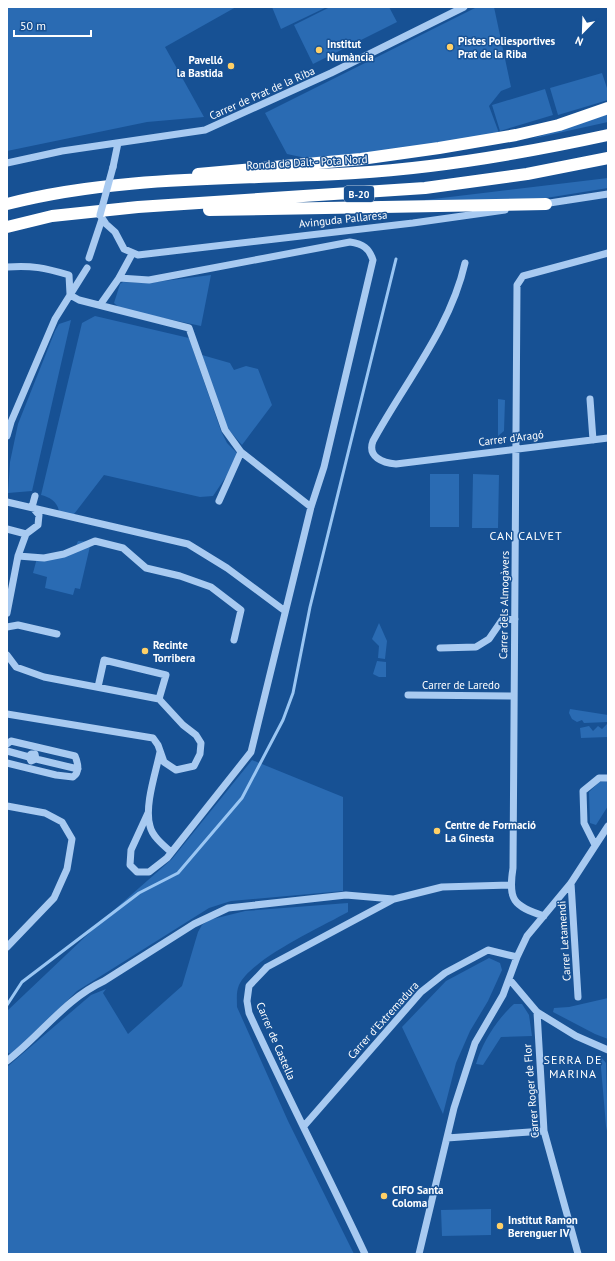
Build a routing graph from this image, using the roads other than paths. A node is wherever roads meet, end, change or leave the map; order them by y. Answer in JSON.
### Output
{"nodes":[{"id":1,"x":464,"y":7,"type":"edge"},
{"id":2,"x":608,"y":108,"type":"edge"},
{"id":3,"x":608,"y":135,"type":"edge"},
{"id":4,"x":118,"y":143,"type":"junction"},
{"id":5,"x":608,"y":158,"type":"edge"},
{"id":6,"x":7,"y":163,"type":"edge"},
{"id":7,"x":116,"y":185,"type":"junction"},
{"id":8,"x":608,"y":194,"type":"edge"},
{"id":9,"x":7,"y":204,"type":"edge"},
{"id":10,"x":546,"y":204,"type":"junction"},
{"id":11,"x":103,"y":214,"type":"junction"},
{"id":12,"x":7,"y":226,"type":"edge"},
{"id":13,"x":608,"y":253,"type":"edge"},
{"id":14,"x":132,"y":254,"type":"junction"},
{"id":15,"x":89,"y":258,"type":"dead end"},
{"id":16,"x":465,"y":263,"type":"dead end"},
{"id":17,"x":7,"y":267,"type":"edge"},
{"id":18,"x":87,"y":268,"type":"dead end"},
{"id":19,"x":119,"y":278,"type":"junction"},
{"id":20,"x":70,"y":295,"type":"junction"},
{"id":21,"x":100,"y":305,"type":"junction"},
{"id":22,"x":590,"y":399,"type":"dead end"},
{"id":23,"x":7,"y":436,"type":"edge"},
{"id":24,"x":608,"y":438,"type":"edge"},
{"id":25,"x":593,"y":440,"type":"junction"},
{"id":26,"x":516,"y":449,"type":"junction"},
{"id":27,"x":241,"y":452,"type":"junction"},
{"id":28,"x":35,"y":496,"type":"dead end"},
{"id":29,"x":219,"y":501,"type":"dead end"},
{"id":30,"x":7,"y":502,"type":"edge"},
{"id":31,"x":32,"y":507,"type":"junction"},
{"id":32,"x":311,"y":507,"type":"junction"},
{"id":33,"x":7,"y":529,"type":"edge"},
{"id":34,"x":26,"y":534,"type":"junction"},
{"id":35,"x":18,"y":556,"type":"junction"},
{"id":36,"x":285,"y":611,"type":"junction"},
{"id":37,"x":7,"y":613,"type":"edge"},
{"id":38,"x":515,"y":619,"type":"junction"},
{"id":39,"x":7,"y":627,"type":"edge"},
{"id":40,"x":57,"y":634,"type":"dead end"},
{"id":41,"x":234,"y":640,"type":"dead end"},
{"id":42,"x":440,"y":648,"type":"dead end"},
{"id":43,"x":7,"y":655,"type":"edge"},
{"id":44,"x":98,"y":687,"type":"junction"},
{"id":45,"x":408,"y":695,"type":"dead end"},
{"id":46,"x":514,"y":696,"type":"junction"},
{"id":47,"x":159,"y":699,"type":"junction"},
{"id":48,"x":7,"y":714,"type":"edge"},
{"id":49,"x":22,"y":743,"type":"junction"},
{"id":50,"x":7,"y":744,"type":"edge"},
{"id":51,"x":55,"y":751,"type":"junction"},
{"id":52,"x":7,"y":752,"type":"edge"},
{"id":53,"x":160,"y":752,"type":"junction"},
{"id":54,"x":19,"y":754,"type":"junction"},
{"id":55,"x":66,"y":754,"type":"junction"},
{"id":56,"x":33,"y":758,"type":"junction"},
{"id":57,"x":7,"y":763,"type":"edge"},
{"id":58,"x":52,"y":763,"type":"junction"},
{"id":59,"x":16,"y":765,"type":"junction"},
{"id":60,"x":63,"y":765,"type":"junction"},
{"id":61,"x":78,"y":769,"type":"junction"},
{"id":62,"x":50,"y":773,"type":"junction"},
{"id":63,"x":61,"y":775,"type":"junction"},
{"id":64,"x":608,"y":778,"type":"edge"},
{"id":65,"x":7,"y":806,"type":"edge"},
{"id":66,"x":148,"y":813,"type":"junction"},
{"id":67,"x":608,"y":826,"type":"edge"},
{"id":68,"x":595,"y":845,"type":"junction"},
{"id":69,"x":171,"y":852,"type":"junction"},
{"id":70,"x":571,"y":883,"type":"junction"},
{"id":71,"x":510,"y":885,"type":"junction"},
{"id":72,"x":394,"y":899,"type":"junction"},
{"id":73,"x":544,"y":916,"type":"junction"},
{"id":74,"x":7,"y":947,"type":"edge"},
{"id":75,"x":517,"y":957,"type":"junction"},
{"id":76,"x":510,"y":980,"type":"junction"},
{"id":77,"x":578,"y":997,"type":"dead end"},
{"id":78,"x":536,"y":1012,"type":"junction"},
{"id":79,"x":608,"y":1050,"type":"edge"},
{"id":80,"x":7,"y":1061,"type":"edge"},
{"id":81,"x":304,"y":1126,"type":"junction"},
{"id":82,"x":544,"y":1131,"type":"junction"},
{"id":83,"x":447,"y":1138,"type":"junction"},
{"id":84,"x":365,"y":1254,"type":"edge"},
{"id":85,"x":419,"y":1254,"type":"edge"},
{"id":86,"x":578,"y":1254,"type":"edge"}],
"edges":[{"from":1,"to":4,"type":"street","name":"Carrer de Prat de la Riba"},
{"from":2,"to":7,"type":"highway"},
{"from":3,"to":7,"type":"highway","name":"Ronda de Dalt - Pota Nord","number":"B-20"},
{"from":4,"to":6,"type":"street","name":"Carrer de Prat de la Riba"},
{"from":4,"to":11,"type":"street","bridge":true},
{"from":5,"to":11,"type":"highway","number":"B-20"},
{"from":7,"to":9,"type":"highway","name":"Ronda de Dalt - Pota Nord","number":"B-20"},
{"from":8,"to":10,"type":"street","name":"Avinguda Pallaresa"},
{"from":10,"to":11,"type":"highway"},
{"from":10,"to":14,"type":"street","name":"Avinguda Pallaresa"},
{"from":11,"to":12,"type":"highway","number":"B-20"},
{"from":11,"to":14,"type":"street"},
{"from":11,"to":15,"type":"street"},
{"from":13,"to":26,"type":"street","name":"Carrer dels Almogàvers"},
{"from":14,"to":19,"type":"street"},
{"from":16,"to":26,"type":"street","name":"Carrer d'Aragó"},
{"from":17,"to":20,"type":"street"},
{"from":18,"to":20,"type":"street"},
{"from":19,"to":21,"type":"street"},
{"from":19,"to":32,"type":"street"},
{"from":20,"to":21,"type":"street"},
{"from":20,"to":23,"type":"street"},
{"from":21,"to":27,"type":"street"},
{"from":22,"to":25,"type":"street"},
{"from":24,"to":25,"type":"street","name":"Carrer d'Aragó"},
{"from":25,"to":26,"type":"street","name":"Carrer d'Aragó"},
{"from":26,"to":38,"type":"street","name":"Carrer dels Almogàvers"},
{"from":27,"to":29,"type":"street"},
{"from":27,"to":32,"type":"street"},
{"from":28,"to":31,"type":"street"},
{"from":30,"to":31,"type":"street"},
{"from":31,"to":34,"type":"street"},
{"from":31,"to":36,"type":"street"},
{"from":32,"to":36,"type":"street"},
{"from":33,"to":34,"type":"street"},
{"from":34,"to":35,"type":"street"},
{"from":35,"to":37,"type":"street"},
{"from":35,"to":41,"type":"street"},
{"from":36,"to":69,"type":"street"},
{"from":38,"to":42,"type":"street"},
{"from":38,"to":46,"type":"street","name":"Carrer dels Almogàvers"},
{"from":39,"to":40,"type":"street"},
{"from":43,"to":44,"type":"street"},
{"from":44,"to":47,"type":"street"},
{"from":44,"to":47,"type":"street"},
{"from":45,"to":46,"type":"street","name":"Carrer de Laredo"},
{"from":46,"to":71,"type":"street","name":"Carrer dels Almogàvers"},
{"from":47,"to":53,"type":"street"},
{"from":48,"to":53,"type":"street"},
{"from":49,"to":50,"type":"street"},
{"from":49,"to":54,"type":"street"},
{"from":49,"to":56,"type":"street"},
{"from":51,"to":55,"type":"street"},
{"from":51,"to":56,"type":"street"},
{"from":51,"to":58,"type":"street"},
{"from":52,"to":54,"type":"street"},
{"from":53,"to":66,"type":"street"},
{"from":54,"to":56,"type":"street"},
{"from":54,"to":59,"type":"street"},
{"from":55,"to":60,"type":"street"},
{"from":55,"to":61,"type":"street"},
{"from":56,"to":58,"type":"street"},
{"from":56,"to":59,"type":"street"},
{"from":56,"to":62,"type":"street"},
{"from":57,"to":59,"type":"street"},
{"from":58,"to":60,"type":"street"},
{"from":58,"to":62,"type":"street"},
{"from":60,"to":61,"type":"street"},
{"from":60,"to":63,"type":"street"},
{"from":61,"to":63,"type":"street"},
{"from":62,"to":63,"type":"street"},
{"from":64,"to":68,"type":"street"},
{"from":65,"to":74,"type":"street"},
{"from":66,"to":69,"type":"street"},
{"from":66,"to":69,"type":"street"},
{"from":67,"to":68,"type":"street"},
{"from":68,"to":70,"type":"street"},
{"from":70,"to":73,"type":"street"},
{"from":70,"to":77,"type":"street","name":"Carrer Letamendi"},
{"from":71,"to":72,"type":"street","name":"Carrer de Castella"},
{"from":71,"to":73,"type":"street"},
{"from":72,"to":80,"type":"street"},
{"from":72,"to":81,"type":"street","name":"Carrer de Castella"},
{"from":73,"to":75,"type":"street"},
{"from":75,"to":76,"type":"street"},
{"from":75,"to":81,"type":"street","name":"Carrer d'Extremadura"},
{"from":76,"to":78,"type":"street"},
{"from":76,"to":83,"type":"street"},
{"from":78,"to":79,"type":"street"},
{"from":78,"to":82,"type":"street","name":"Carrer Roger de Flor"},
{"from":81,"to":84,"type":"street","name":"Carrer de Castella"},
{"from":82,"to":83,"type":"street"},
{"from":82,"to":86,"type":"street","name":"Carrer Roger de Flor"},
{"from":83,"to":85,"type":"street"}]}
